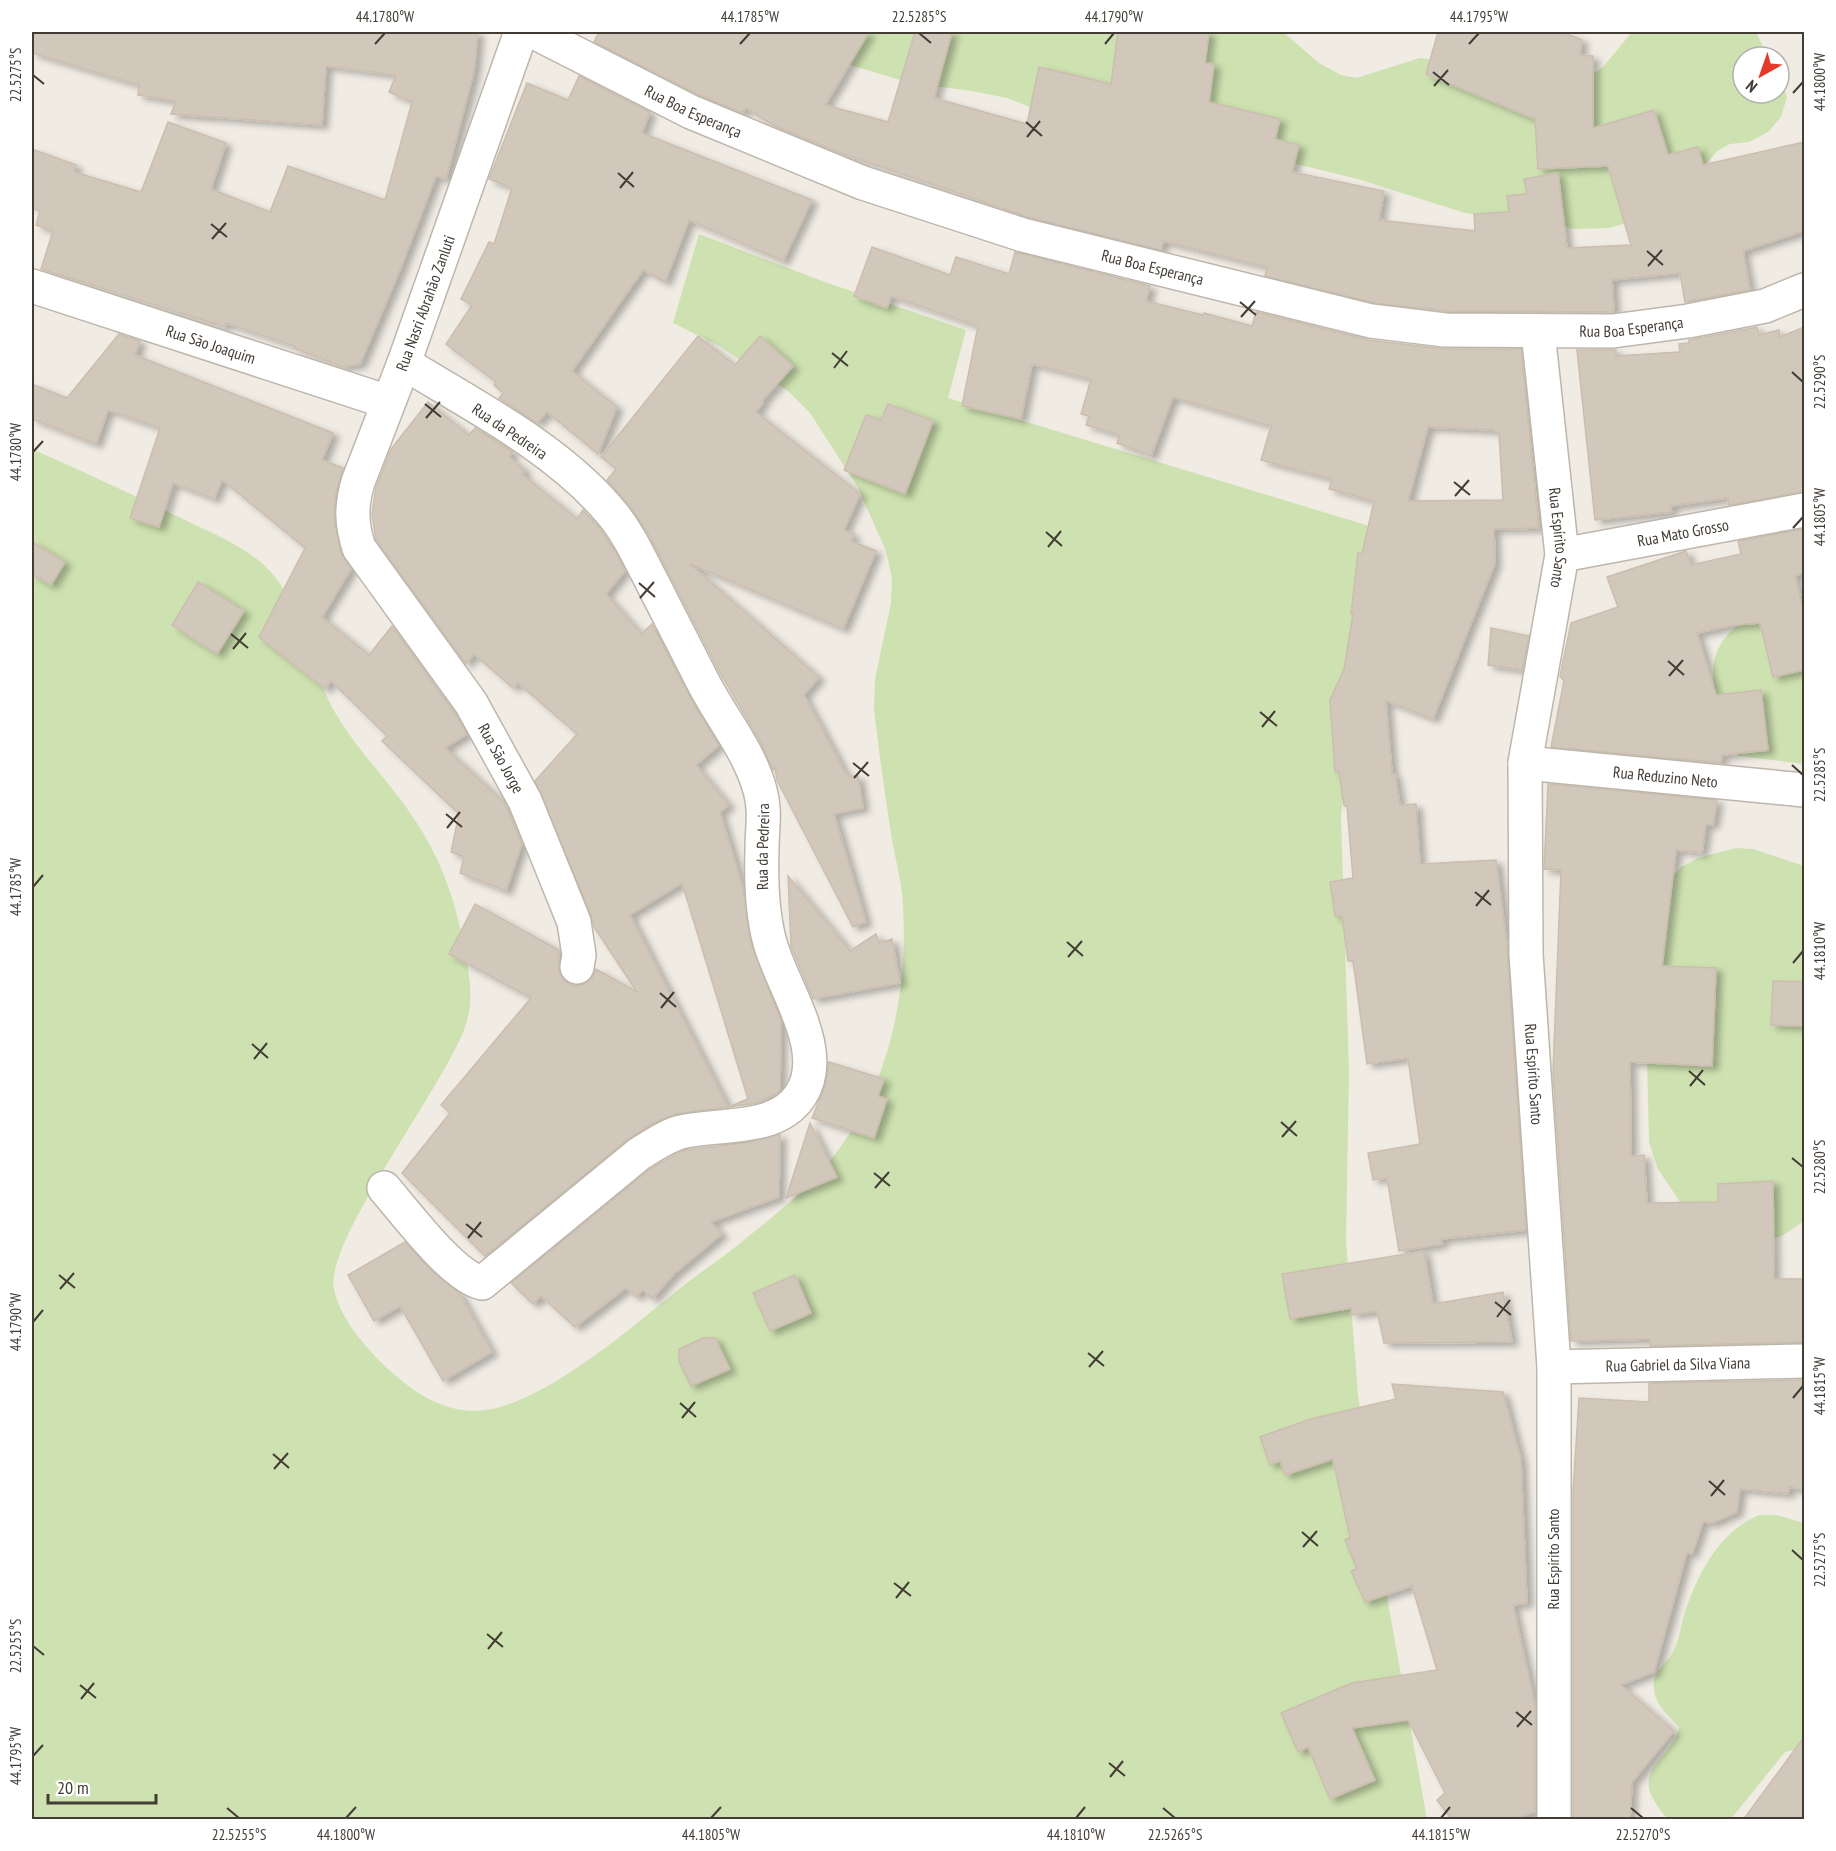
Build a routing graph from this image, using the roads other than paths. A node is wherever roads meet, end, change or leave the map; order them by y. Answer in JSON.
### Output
{"nodes":[{"id":1,"x":521,"y":32,"type":"edge"},
{"id":2,"x":534,"y":32,"type":"edge"},
{"id":3,"x":32,"y":286,"type":"edge"},
{"id":4,"x":1804,"y":290,"type":"edge"},
{"id":5,"x":1538,"y":332,"type":"junction"},
{"id":6,"x":404,"y":363,"type":"junction"},
{"id":7,"x":388,"y":402,"type":"junction"},
{"id":8,"x":1804,"y":510,"type":"edge"},
{"id":9,"x":1562,"y":555,"type":"junction"},
{"id":10,"x":376,"y":572,"type":"joint"},
{"id":11,"x":1525,"y":763,"type":"junction"},
{"id":12,"x":1804,"y":790,"type":"edge"},
{"id":13,"x":578,"y":967,"type":"dead end"},
{"id":14,"x":384,"y":1188,"type":"dead end"},
{"id":15,"x":1804,"y":1361,"type":"edge"},
{"id":16,"x":1554,"y":1366,"type":"junction"},
{"id":17,"x":1554,"y":1820,"type":"edge"}],
"edges":[{"from":1,"to":6,"type":"street","name":"Rua Nasri Abrahão Zanluti"},
{"from":2,"to":5,"type":"street","name":"Rua Boa Esperança"},
{"from":3,"to":7,"type":"street","name":"Rua São Joaquim"},
{"from":4,"to":5,"type":"street","name":"Rua Boa Esperança"},
{"from":5,"to":9,"type":"street","name":"Rua Espírito Santo"},
{"from":6,"to":7,"type":"street","name":"Rua Nasri Abrahão Zanluti"},
{"from":6,"to":14,"type":"street","name":"Rua da Pedreira"},
{"from":7,"to":10,"type":"street","name":"Rua Nasri Abrahão Zanluti"},
{"from":8,"to":9,"type":"street","name":"Rua Mato Grosso"},
{"from":9,"to":11,"type":"street","name":"Rua Espírito Santo"},
{"from":10,"to":13,"type":"street","name":"Rua São Jorge"},
{"from":11,"to":12,"type":"street","name":"Rua Reduzino Neto"},
{"from":11,"to":16,"type":"street","name":"Rua Espírito Santo"},
{"from":15,"to":16,"type":"street","name":"Rua Gabriel da Silva Viana"},
{"from":16,"to":17,"type":"street","name":"Rua Espírito Santo"}]}
